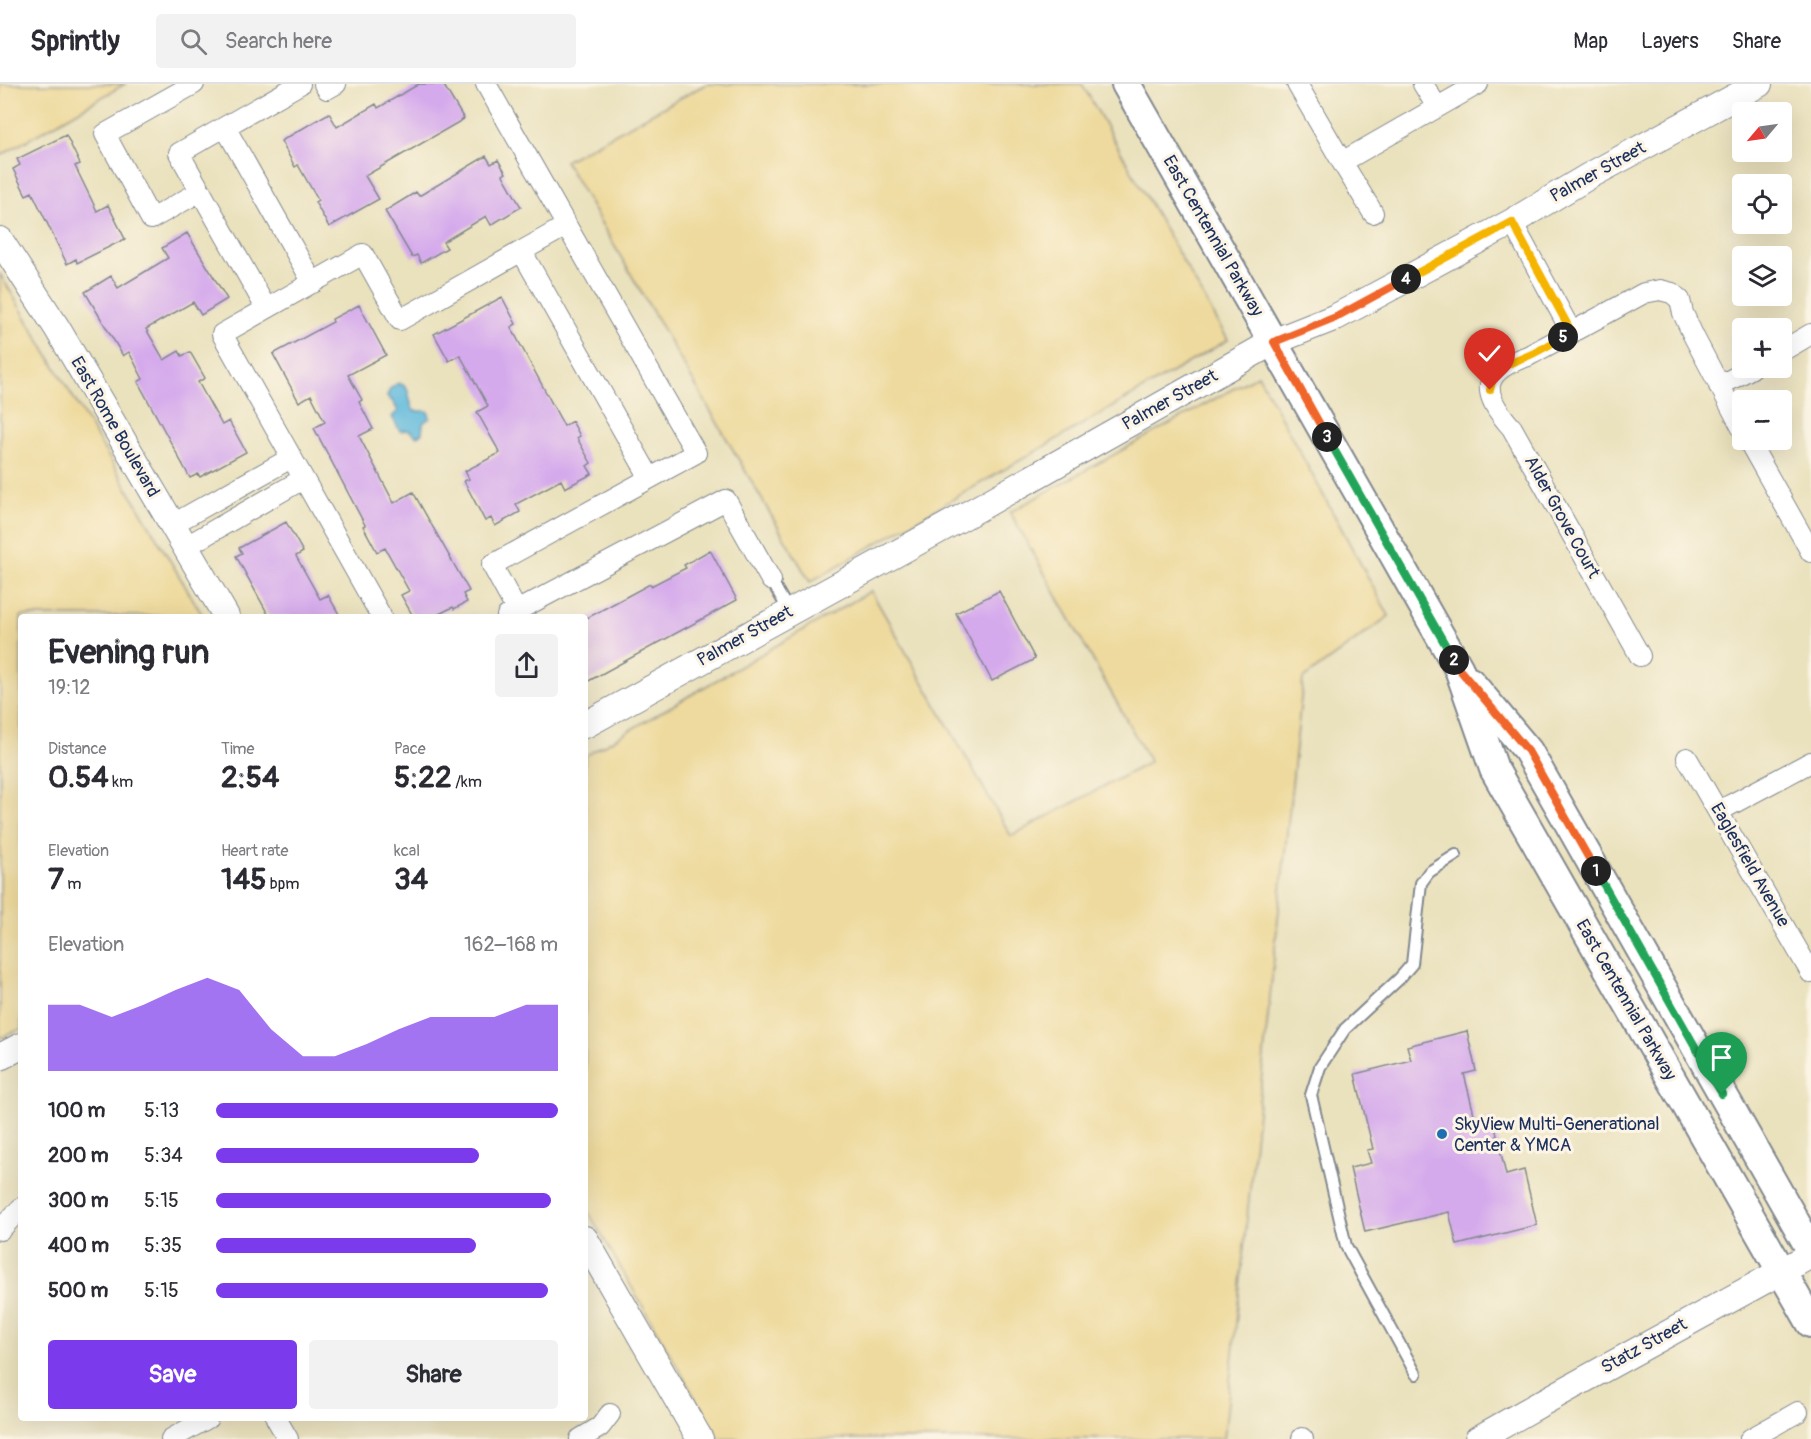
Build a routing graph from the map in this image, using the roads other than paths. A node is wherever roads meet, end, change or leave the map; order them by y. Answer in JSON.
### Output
{"nodes":[{"id":1,"x":194,"y":84,"type":"edge"},
{"id":2,"x":300,"y":84,"type":"edge"},
{"id":3,"x":324,"y":84,"type":"edge"},
{"id":4,"x":336,"y":84,"type":"edge"},
{"id":5,"x":486,"y":84,"type":"edge"},
{"id":6,"x":1126,"y":84,"type":"edge"},
{"id":7,"x":1297,"y":84,"type":"edge"},
{"id":8,"x":1424,"y":84,"type":"edge"},
{"id":9,"x":1478,"y":84,"type":"edge"},
{"id":10,"x":1759,"y":84,"type":"edge"},
{"id":11,"x":1437,"y":107,"type":"junction"},
{"id":12,"x":225,"y":127,"type":"junction"},
{"id":13,"x":1342,"y":162,"type":"junction"},
{"id":14,"x":201,"y":191,"type":"junction"},
{"id":15,"x":1373,"y":213,"type":"dead end"},
{"id":16,"x":1512,"y":222,"type":"junction"},
{"id":17,"x":566,"y":226,"type":"junction"},
{"id":18,"x":0,"y":240,"type":"edge"},
{"id":19,"x":522,"y":252,"type":"junction"},
{"id":20,"x":312,"y":283,"type":"junction"},
{"id":21,"x":266,"y":308,"type":"junction"},
{"id":22,"x":1572,"y":333,"type":"junction"},
{"id":23,"x":1811,"y":334,"type":"edge"},
{"id":24,"x":1274,"y":342,"type":"junction"},
{"id":25,"x":1792,"y":345,"type":"edge"},
{"id":26,"x":1734,"y":378,"type":"edge"},
{"id":27,"x":1719,"y":386,"type":"junction"},
{"id":28,"x":1732,"y":410,"type":"edge"},
{"id":29,"x":1755,"y":450,"type":"edge"},
{"id":30,"x":291,"y":458,"type":"junction"},
{"id":31,"x":650,"y":478,"type":"junction"},
{"id":32,"x":303,"y":479,"type":"junction"},
{"id":33,"x":172,"y":525,"type":"junction"},
{"id":34,"x":185,"y":547,"type":"junction"},
{"id":35,"x":1811,"y":552,"type":"edge"},
{"id":36,"x":771,"y":580,"type":"joint"},
{"id":37,"x":789,"y":611,"type":"junction"},
{"id":38,"x":225,"y":614,"type":"edge"},
{"id":39,"x":380,"y":614,"type":"edge"},
{"id":40,"x":512,"y":614,"type":"edge"},
{"id":41,"x":1640,"y":657,"type":"dead end"},
{"id":42,"x":1459,"y":669,"type":"junction"},
{"id":43,"x":588,"y":723,"type":"edge"},
{"id":44,"x":1688,"y":758,"type":"dead end"},
{"id":45,"x":1811,"y":762,"type":"edge"},
{"id":46,"x":1509,"y":794,"type":"junction"},
{"id":47,"x":1719,"y":811,"type":"junction"},
{"id":48,"x":1456,"y":855,"type":"dead end"},
{"id":49,"x":1589,"y":859,"type":"junction"},
{"id":50,"x":1811,"y":972,"type":"edge"},
{"id":51,"x":18,"y":1048,"type":"edge"},
{"id":52,"x":0,"y":1057,"type":"edge"},
{"id":53,"x":18,"y":1211,"type":"edge"},
{"id":54,"x":0,"y":1230,"type":"edge"},
{"id":55,"x":588,"y":1244,"type":"edge"},
{"id":56,"x":1811,"y":1252,"type":"edge"},
{"id":57,"x":1781,"y":1270,"type":"junction"},
{"id":58,"x":1811,"y":1323,"type":"edge"},
{"id":59,"x":1416,"y":1374,"type":"dead end"},
{"id":60,"x":1797,"y":1412,"type":"dead end"},
{"id":61,"x":610,"y":1414,"type":"dead end"},
{"id":62,"x":203,"y":1421,"type":"edge"},
{"id":63,"x":278,"y":1421,"type":"edge"},
{"id":64,"x":171,"y":1439,"type":"edge"},
{"id":65,"x":288,"y":1439,"type":"edge"},
{"id":66,"x":580,"y":1439,"type":"edge"},
{"id":67,"x":700,"y":1439,"type":"edge"},
{"id":68,"x":1478,"y":1439,"type":"edge"},
{"id":69,"x":1750,"y":1439,"type":"edge"}],
"edges":[{"from":1,"to":14,"type":"street"},
{"from":2,"to":12,"type":"street"},
{"from":3,"to":4,"type":"street"},
{"from":5,"to":17,"type":"street"},
{"from":6,"to":24,"type":"main road","name":"East Centennial Parkway"},
{"from":7,"to":13,"type":"street"},
{"from":8,"to":11,"type":"street"},
{"from":9,"to":11,"type":"street"},
{"from":10,"to":16,"type":"street","name":"Palmer Street"},
{"from":11,"to":13,"type":"street"},
{"from":12,"to":14,"type":"street"},
{"from":12,"to":20,"type":"street"},
{"from":13,"to":15,"type":"street"},
{"from":14,"to":21,"type":"street"},
{"from":16,"to":22,"type":"street"},
{"from":16,"to":24,"type":"street","name":"Palmer Street"},
{"from":17,"to":19,"type":"street"},
{"from":17,"to":31,"type":"street"},
{"from":18,"to":33,"type":"street","name":"East Rome Boulevard"},
{"from":19,"to":20,"type":"street"},
{"from":19,"to":31,"type":"street"},
{"from":20,"to":21,"type":"street"},
{"from":21,"to":30,"type":"street"},
{"from":22,"to":27,"type":"street"},
{"from":22,"to":41,"type":"street","name":"Alder Grove Court"},
{"from":23,"to":25,"type":"street"},
{"from":24,"to":37,"type":"street","name":"Palmer Street"},
{"from":24,"to":42,"type":"main road","name":"East Centennial Parkway"},
{"from":26,"to":27,"type":"street"},
{"from":27,"to":28,"type":"street"},
{"from":29,"to":35,"type":"street"},
{"from":30,"to":32,"type":"street"},
{"from":30,"to":33,"type":"street"},
{"from":31,"to":40,"type":"street"},
{"from":32,"to":34,"type":"street"},
{"from":32,"to":39,"type":"street"},
{"from":33,"to":34,"type":"street","name":"East Rome Boulevard"},
{"from":34,"to":38,"type":"street","name":"East Rome Boulevard"},
{"from":36,"to":37,"type":"lane"},
{"from":36,"to":40,"type":"street"},
{"from":37,"to":43,"type":"street","name":"Palmer Street"},
{"from":42,"to":46,"type":"main road","name":"East Centennial Parkway"},
{"from":42,"to":49,"type":"main road","name":"East Centennial Parkway"},
{"from":44,"to":47,"type":"street","name":"Eaglesfield Avenue"},
{"from":45,"to":47,"type":"street"},
{"from":46,"to":49,"type":"main road"},
{"from":46,"to":57,"type":"main road","name":"East Centennial Parkway"},
{"from":47,"to":50,"type":"street","name":"Eaglesfield Avenue"},
{"from":48,"to":59,"type":"lane"},
{"from":49,"to":56,"type":"main road","name":"East Centennial Parkway"},
{"from":51,"to":52,"type":"street"},
{"from":53,"to":54,"type":"street"},
{"from":55,"to":67,"type":"street"},
{"from":56,"to":57,"type":"street","name":"Statz Street"},
{"from":57,"to":58,"type":"main road","name":"East Centennial Parkway"},
{"from":57,"to":68,"type":"street","name":"Statz Street"},
{"from":60,"to":69,"type":"street"},
{"from":61,"to":66,"type":"street"},
{"from":62,"to":64,"type":"street"},
{"from":63,"to":65,"type":"street"}]}
